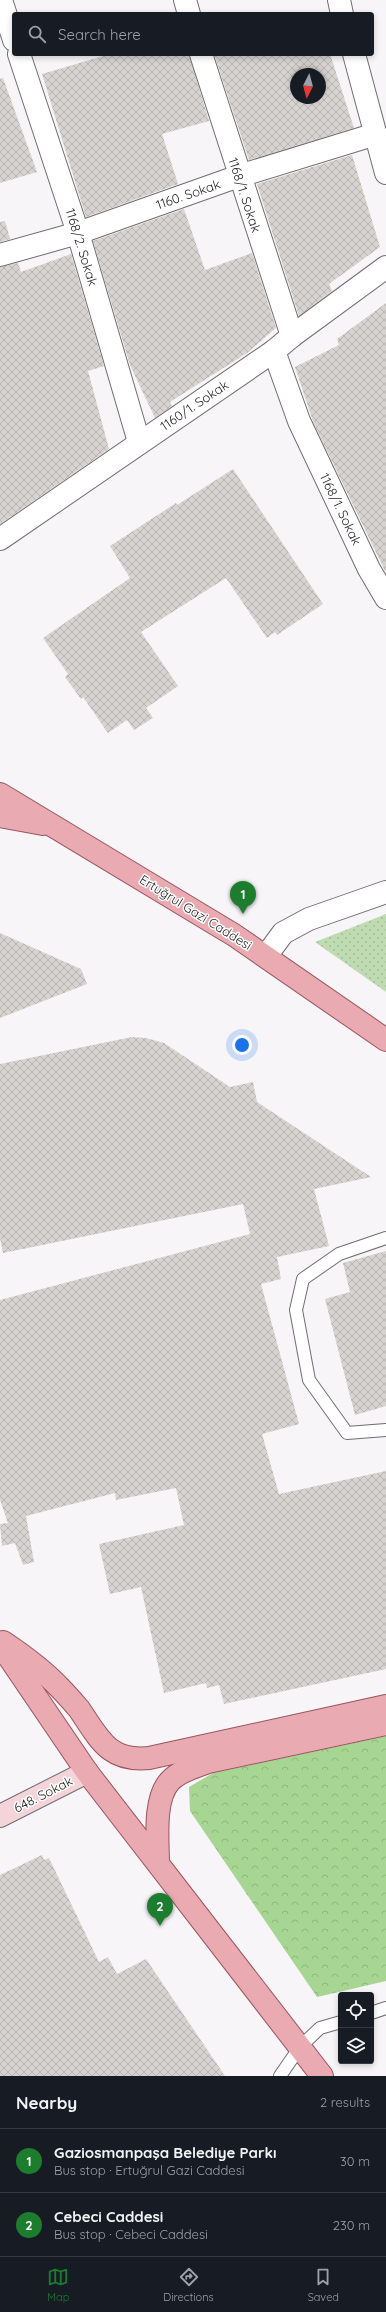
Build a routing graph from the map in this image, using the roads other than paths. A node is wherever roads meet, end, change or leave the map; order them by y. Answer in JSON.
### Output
{"nodes":[{"id":1,"x":1,"y":0,"type":"edge"},
{"id":2,"x":184,"y":0,"type":"edge"},
{"id":3,"x":338,"y":0,"type":"edge"},
{"id":4,"x":188,"y":12,"type":"edge"},
{"id":5,"x":341,"y":12,"type":"edge"},
{"id":6,"x":12,"y":34,"type":"edge"},
{"id":7,"x":20,"y":56,"type":"edge"},
{"id":8,"x":202,"y":56,"type":"edge"},
{"id":9,"x":355,"y":56,"type":"edge"},
{"id":10,"x":381,"y":145,"type":"edge"},
{"id":11,"x":386,"y":173,"type":"edge"},
{"id":12,"x":239,"y":176,"type":"junction"},
{"id":13,"x":78,"y":232,"type":"junction"},
{"id":14,"x":0,"y":255,"type":"edge"},
{"id":15,"x":386,"y":267,"type":"edge"},
{"id":16,"x":292,"y":336,"type":"junction"},
{"id":17,"x":274,"y":351,"type":"junction"},
{"id":18,"x":139,"y":442,"type":"junction"},
{"id":19,"x":0,"y":539,"type":"edge"},
{"id":20,"x":386,"y":598,"type":"edge"},
{"id":21,"x":0,"y":794,"type":"edge"},
{"id":22,"x":0,"y":816,"type":"edge"},
{"id":23,"x":52,"y":825,"type":"junction"},
{"id":24,"x":386,"y":892,"type":"edge"},
{"id":25,"x":266,"y":956,"type":"junction"},
{"id":26,"x":386,"y":1040,"type":"edge"},
{"id":27,"x":386,"y":1238,"type":"edge"},
{"id":28,"x":386,"y":1430,"type":"edge"},
{"id":29,"x":0,"y":1641,"type":"edge"},
{"id":30,"x":0,"y":1644,"type":"edge"},
{"id":31,"x":386,"y":1706,"type":"edge"},
{"id":32,"x":386,"y":1724,"type":"edge"},
{"id":33,"x":86,"y":1772,"type":"junction"},
{"id":34,"x":0,"y":1816,"type":"edge"},
{"id":35,"x":158,"y":1863,"type":"junction"},
{"id":36,"x":386,"y":2008,"type":"edge"},
{"id":37,"x":374,"y":2012,"type":"edge"},
{"id":38,"x":338,"y":2023,"type":"edge"},
{"id":39,"x":300,"y":2047,"type":"junction"},
{"id":40,"x":280,"y":2076,"type":"edge"},
{"id":41,"x":322,"y":2076,"type":"edge"}],
"edges":[{"from":1,"to":6,"type":"street"},
{"from":2,"to":4,"type":"street"},
{"from":3,"to":5,"type":"street"},
{"from":7,"to":13,"type":"street","name":"1168/2. Sokak"},
{"from":8,"to":12,"type":"street","name":"1168/1. Sokak"},
{"from":9,"to":10,"type":"street"},
{"from":10,"to":11,"type":"street"},
{"from":10,"to":12,"type":"street","name":"1160. Sokak"},
{"from":12,"to":13,"type":"street","name":"1160. Sokak"},
{"from":12,"to":16,"type":"street","name":"1168/1. Sokak"},
{"from":13,"to":14,"type":"street","name":"1160. Sokak"},
{"from":13,"to":18,"type":"street","name":"1168/2. Sokak"},
{"from":15,"to":16,"type":"street","name":"1160/1. Sokak"},
{"from":16,"to":17,"type":"street","name":"1160/1. Sokak"},
{"from":17,"to":18,"type":"street","name":"1160/1. Sokak"},
{"from":17,"to":20,"type":"street","name":"1168/1. Sokak"},
{"from":18,"to":19,"type":"street","name":"1160/1. Sokak"},
{"from":21,"to":23,"type":"main road","name":"Ertuğrul Gazi Caddesi"},
{"from":22,"to":23,"type":"main road"},
{"from":23,"to":25,"type":"main road","name":"Ertuğrul Gazi Caddesi"},
{"from":24,"to":25,"type":"street"},
{"from":25,"to":26,"type":"main road","name":"Ertuğrul Gazi Caddesi"},
{"from":27,"to":28,"type":"lane"},
{"from":29,"to":31,"type":"main road"},
{"from":30,"to":33,"type":"main road"},
{"from":32,"to":35,"type":"main road"},
{"from":33,"to":34,"type":"street","name":"648. Sokak"},
{"from":33,"to":35,"type":"main road"},
{"from":35,"to":39,"type":"main road"},
{"from":36,"to":37,"type":"lane"},
{"from":38,"to":39,"type":"lane"},
{"from":39,"to":40,"type":"lane"},
{"from":39,"to":41,"type":"main road"}]}
